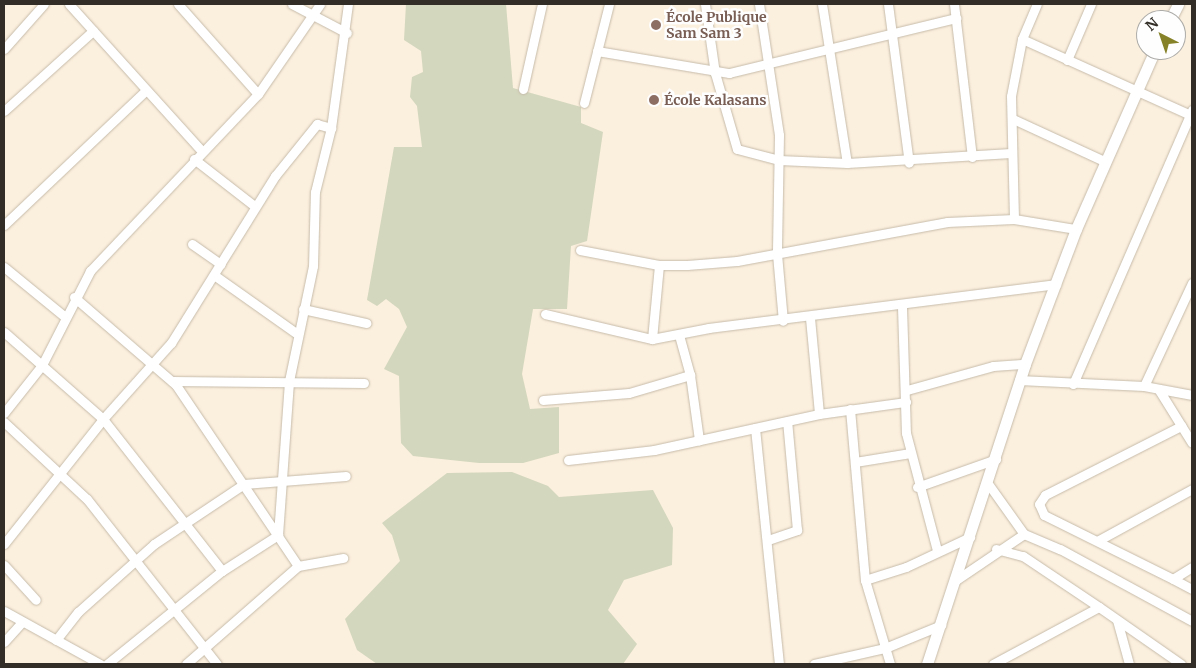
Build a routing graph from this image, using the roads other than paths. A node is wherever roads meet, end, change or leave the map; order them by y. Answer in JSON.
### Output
{"nodes":[{"id":1,"x":44,"y":4,"type":"edge"},
{"id":2,"x":69,"y":4,"type":"edge"},
{"id":3,"x":178,"y":4,"type":"edge"},
{"id":4,"x":292,"y":4,"type":"edge"},
{"id":5,"x":320,"y":4,"type":"edge"},
{"id":6,"x":348,"y":4,"type":"edge"},
{"id":7,"x":542,"y":4,"type":"edge"},
{"id":8,"x":609,"y":4,"type":"edge"},
{"id":9,"x":704,"y":4,"type":"edge"},
{"id":10,"x":759,"y":4,"type":"edge"},
{"id":11,"x":822,"y":4,"type":"edge"},
{"id":12,"x":888,"y":4,"type":"edge"},
{"id":13,"x":954,"y":4,"type":"edge"},
{"id":14,"x":1037,"y":4,"type":"edge"},
{"id":15,"x":1091,"y":4,"type":"edge"},
{"id":16,"x":311,"y":17,"type":"junction"},
{"id":17,"x":956,"y":18,"type":"junction"},
{"id":18,"x":93,"y":30,"type":"junction"},
{"id":19,"x":347,"y":33,"type":"junction"},
{"id":20,"x":893,"y":34,"type":"junction"},
{"id":21,"x":1022,"y":40,"type":"junction"},
{"id":22,"x":4,"y":48,"type":"edge"},
{"id":23,"x":829,"y":50,"type":"junction"},
{"id":24,"x":597,"y":51,"type":"junction"},
{"id":25,"x":1067,"y":60,"type":"junction"},
{"id":26,"x":1150,"y":60,"type":"edge"},
{"id":27,"x":771,"y":65,"type":"junction"},
{"id":28,"x":716,"y":73,"type":"junction"},
{"id":29,"x":523,"y":89,"type":"dead end"},
{"id":30,"x":145,"y":91,"type":"junction"},
{"id":31,"x":1135,"y":91,"type":"junction"},
{"id":32,"x":258,"y":94,"type":"junction"},
{"id":33,"x":584,"y":103,"type":"dead end"},
{"id":34,"x":4,"y":111,"type":"edge"},
{"id":35,"x":1191,"y":113,"type":"edge"},
{"id":36,"x":1013,"y":119,"type":"junction"},
{"id":37,"x":331,"y":128,"type":"junction"},
{"id":38,"x":202,"y":152,"type":"junction"},
{"id":39,"x":1011,"y":153,"type":"junction"},
{"id":40,"x":972,"y":157,"type":"junction"},
{"id":41,"x":194,"y":159,"type":"junction"},
{"id":42,"x":778,"y":160,"type":"junction"},
{"id":43,"x":1104,"y":162,"type":"junction"},
{"id":44,"x":847,"y":163,"type":"junction"},
{"id":45,"x":909,"y":163,"type":"junction"},
{"id":46,"x":253,"y":205,"type":"junction"},
{"id":47,"x":1014,"y":220,"type":"junction"},
{"id":48,"x":4,"y":226,"type":"edge"},
{"id":49,"x":1076,"y":229,"type":"junction"},
{"id":50,"x":192,"y":244,"type":"dead end"},
{"id":51,"x":580,"y":250,"type":"dead end"},
{"id":52,"x":777,"y":254,"type":"junction"},
{"id":53,"x":221,"y":264,"type":"junction"},
{"id":54,"x":659,"y":265,"type":"junction"},
{"id":55,"x":4,"y":268,"type":"edge"},
{"id":56,"x":214,"y":275,"type":"junction"},
{"id":57,"x":1192,"y":283,"type":"edge"},
{"id":58,"x":1056,"y":284,"type":"junction"},
{"id":59,"x":74,"y":296,"type":"junction"},
{"id":60,"x":902,"y":307,"type":"junction"},
{"id":61,"x":303,"y":309,"type":"junction"},
{"id":62,"x":545,"y":314,"type":"dead end"},
{"id":63,"x":65,"y":317,"type":"junction"},
{"id":64,"x":810,"y":318,"type":"junction"},
{"id":65,"x":783,"y":321,"type":"junction"},
{"id":66,"x":366,"y":322,"type":"dead end"},
{"id":67,"x":4,"y":332,"type":"edge"},
{"id":68,"x":296,"y":333,"type":"junction"},
{"id":69,"x":679,"y":335,"type":"junction"},
{"id":70,"x":652,"y":340,"type":"junction"},
{"id":71,"x":154,"y":364,"type":"junction"},
{"id":72,"x":1025,"y":364,"type":"junction"},
{"id":73,"x":42,"y":365,"type":"junction"},
{"id":74,"x":690,"y":375,"type":"junction"},
{"id":75,"x":1019,"y":380,"type":"junction"},
{"id":76,"x":172,"y":381,"type":"junction"},
{"id":77,"x":289,"y":381,"type":"junction"},
{"id":78,"x":364,"y":383,"type":"dead end"},
{"id":79,"x":1073,"y":384,"type":"junction"},
{"id":80,"x":1144,"y":386,"type":"junction"},
{"id":81,"x":907,"y":390,"type":"junction"},
{"id":82,"x":1159,"y":390,"type":"junction"},
{"id":83,"x":1192,"y":395,"type":"edge"},
{"id":84,"x":543,"y":400,"type":"dead end"},
{"id":85,"x":906,"y":402,"type":"junction"},
{"id":86,"x":850,"y":409,"type":"junction"},
{"id":87,"x":4,"y":413,"type":"edge"},
{"id":88,"x":819,"y":414,"type":"junction"},
{"id":89,"x":103,"y":419,"type":"junction"},
{"id":90,"x":787,"y":421,"type":"junction"},
{"id":91,"x":4,"y":422,"type":"edge"},
{"id":92,"x":1182,"y":426,"type":"junction"},
{"id":93,"x":755,"y":428,"type":"junction"},
{"id":94,"x":699,"y":440,"type":"junction"},
{"id":95,"x":1192,"y":443,"type":"edge"},
{"id":96,"x":910,"y":453,"type":"junction"},
{"id":97,"x":996,"y":459,"type":"junction"},
{"id":98,"x":568,"y":460,"type":"dead end"},
{"id":99,"x":855,"y":462,"type":"junction"},
{"id":100,"x":61,"y":471,"type":"junction"},
{"id":101,"x":346,"y":476,"type":"dead end"},
{"id":102,"x":280,"y":482,"type":"junction"},
{"id":103,"x":244,"y":484,"type":"junction"},
{"id":104,"x":989,"y":485,"type":"junction"},
{"id":105,"x":917,"y":487,"type":"junction"},
{"id":106,"x":1192,"y":489,"type":"edge"},
{"id":107,"x":183,"y":522,"type":"junction"},
{"id":108,"x":1024,"y":534,"type":"junction"},
{"id":109,"x":278,"y":535,"type":"junction"},
{"id":110,"x":970,"y":537,"type":"junction"},
{"id":111,"x":768,"y":540,"type":"junction"},
{"id":112,"x":1099,"y":540,"type":"junction"},
{"id":113,"x":4,"y":544,"type":"edge"},
{"id":114,"x":996,"y":549,"type":"junction"},
{"id":115,"x":937,"y":550,"type":"junction"},
{"id":116,"x":344,"y":558,"type":"dead end"},
{"id":117,"x":134,"y":561,"type":"junction"},
{"id":118,"x":4,"y":565,"type":"edge"},
{"id":119,"x":298,"y":566,"type":"junction"},
{"id":120,"x":1192,"y":567,"type":"edge"},
{"id":121,"x":222,"y":571,"type":"junction"},
{"id":122,"x":1173,"y":579,"type":"junction"},
{"id":123,"x":865,"y":580,"type":"junction"},
{"id":124,"x":956,"y":580,"type":"junction"},
{"id":125,"x":1192,"y":589,"type":"edge"},
{"id":126,"x":36,"y":600,"type":"dead end"},
{"id":127,"x":1099,"y":607,"type":"junction"},
{"id":128,"x":4,"y":611,"type":"edge"},
{"id":129,"x":171,"y":611,"type":"junction"},
{"id":130,"x":1117,"y":620,"type":"junction"},
{"id":131,"x":1192,"y":621,"type":"edge"},
{"id":132,"x":22,"y":622,"type":"junction"},
{"id":133,"x":941,"y":626,"type":"junction"},
{"id":134,"x":56,"y":640,"type":"junction"},
{"id":135,"x":4,"y":642,"type":"edge"},
{"id":136,"x":885,"y":648,"type":"junction"},
{"id":137,"x":202,"y":650,"type":"junction"},
{"id":138,"x":87,"y":661,"type":"edge"},
{"id":139,"x":100,"y":664,"type":"edge"},
{"id":140,"x":107,"y":664,"type":"edge"},
{"id":141,"x":186,"y":664,"type":"edge"},
{"id":142,"x":217,"y":664,"type":"edge"},
{"id":143,"x":779,"y":664,"type":"edge"},
{"id":144,"x":814,"y":664,"type":"edge"},
{"id":145,"x":890,"y":664,"type":"edge"},
{"id":146,"x":927,"y":664,"type":"edge"},
{"id":147,"x":993,"y":664,"type":"edge"},
{"id":148,"x":1129,"y":664,"type":"edge"},
{"id":149,"x":1181,"y":664,"type":"edge"}],
"edges":[{"from":1,"to":22,"type":"street"},
{"from":2,"to":18,"type":"street"},
{"from":3,"to":32,"type":"street"},
{"from":4,"to":16,"type":"street"},
{"from":5,"to":16,"type":"street"},
{"from":6,"to":19,"type":"street"},
{"from":7,"to":29,"type":"street"},
{"from":8,"to":24,"type":"street"},
{"from":9,"to":28,"type":"street"},
{"from":10,"to":27,"type":"street"},
{"from":11,"to":23,"type":"street"},
{"from":12,"to":20,"type":"street"},
{"from":13,"to":17,"type":"street"},
{"from":14,"to":21,"type":"street"},
{"from":15,"to":25,"type":"street"},
{"from":16,"to":19,"type":"street"},
{"from":16,"to":32,"type":"street"},
{"from":17,"to":20,"type":"street"},
{"from":17,"to":40,"type":"street"},
{"from":18,"to":30,"type":"street"},
{"from":18,"to":34,"type":"street"},
{"from":19,"to":37,"type":"street"},
{"from":20,"to":23,"type":"street"},
{"from":20,"to":45,"type":"street"},
{"from":21,"to":25,"type":"street"},
{"from":21,"to":36,"type":"street"},
{"from":23,"to":27,"type":"street"},
{"from":23,"to":44,"type":"street"},
{"from":24,"to":28,"type":"street"},
{"from":24,"to":33,"type":"street"},
{"from":25,"to":31,"type":"street"},
{"from":26,"to":31,"type":"street"},
{"from":27,"to":28,"type":"street"},
{"from":27,"to":42,"type":"street"},
{"from":28,"to":42,"type":"street"},
{"from":30,"to":38,"type":"street"},
{"from":30,"to":48,"type":"street"},
{"from":31,"to":35,"type":"street"},
{"from":31,"to":43,"type":"street"},
{"from":32,"to":38,"type":"street"},
{"from":35,"to":79,"type":"street"},
{"from":36,"to":39,"type":"street"},
{"from":36,"to":43,"type":"street"},
{"from":37,"to":46,"type":"street"},
{"from":37,"to":61,"type":"street"},
{"from":38,"to":41,"type":"street"},
{"from":39,"to":40,"type":"street"},
{"from":39,"to":47,"type":"street"},
{"from":40,"to":45,"type":"street"},
{"from":41,"to":46,"type":"street"},
{"from":41,"to":59,"type":"street"},
{"from":42,"to":44,"type":"street"},
{"from":42,"to":52,"type":"street"},
{"from":43,"to":49,"type":"street"},
{"from":44,"to":45,"type":"street"},
{"from":46,"to":53,"type":"street"},
{"from":47,"to":49,"type":"street"},
{"from":47,"to":52,"type":"street"},
{"from":49,"to":58,"type":"street"},
{"from":50,"to":53,"type":"street"},
{"from":51,"to":54,"type":"street"},
{"from":52,"to":54,"type":"street"},
{"from":52,"to":65,"type":"street"},
{"from":53,"to":56,"type":"street"},
{"from":54,"to":70,"type":"street"},
{"from":55,"to":63,"type":"street"},
{"from":56,"to":68,"type":"street"},
{"from":56,"to":71,"type":"street"},
{"from":57,"to":80,"type":"street"},
{"from":58,"to":60,"type":"street"},
{"from":58,"to":72,"type":"street"},
{"from":59,"to":63,"type":"street"},
{"from":59,"to":71,"type":"street"},
{"from":60,"to":64,"type":"street"},
{"from":60,"to":81,"type":"street"},
{"from":61,"to":66,"type":"street"},
{"from":61,"to":68,"type":"street"},
{"from":62,"to":70,"type":"street"},
{"from":63,"to":73,"type":"street"},
{"from":64,"to":65,"type":"street"},
{"from":64,"to":88,"type":"street"},
{"from":65,"to":69,"type":"street"},
{"from":67,"to":73,"type":"street"},
{"from":68,"to":77,"type":"street"},
{"from":69,"to":70,"type":"street"},
{"from":69,"to":74,"type":"street"},
{"from":71,"to":76,"type":"street"},
{"from":71,"to":89,"type":"street"},
{"from":72,"to":75,"type":"street"},
{"from":72,"to":81,"type":"street"},
{"from":73,"to":87,"type":"street"},
{"from":73,"to":89,"type":"street"},
{"from":74,"to":84,"type":"street"},
{"from":74,"to":94,"type":"street"},
{"from":75,"to":79,"type":"street"},
{"from":75,"to":97,"type":"street"},
{"from":76,"to":77,"type":"street"},
{"from":76,"to":103,"type":"street"},
{"from":77,"to":78,"type":"street"},
{"from":77,"to":102,"type":"street"},
{"from":79,"to":80,"type":"street"},
{"from":80,"to":82,"type":"street"},
{"from":81,"to":85,"type":"street"},
{"from":82,"to":83,"type":"street"},
{"from":82,"to":92,"type":"street"},
{"from":85,"to":86,"type":"street"},
{"from":85,"to":96,"type":"street"},
{"from":86,"to":88,"type":"street"},
{"from":86,"to":99,"type":"street"},
{"from":88,"to":90,"type":"street"},
{"from":89,"to":100,"type":"street"},
{"from":89,"to":107,"type":"street"},
{"from":90,"to":93,"type":"street"},
{"from":90,"to":111,"type":"street"},
{"from":91,"to":100,"type":"street"},
{"from":92,"to":95,"type":"street"},
{"from":92,"to":112,"type":"street"},
{"from":93,"to":94,"type":"street"},
{"from":93,"to":111,"type":"street"},
{"from":94,"to":98,"type":"street"},
{"from":96,"to":99,"type":"street"},
{"from":96,"to":105,"type":"street"},
{"from":97,"to":104,"type":"street"},
{"from":97,"to":105,"type":"street"},
{"from":99,"to":123,"type":"street"},
{"from":100,"to":113,"type":"street"},
{"from":100,"to":117,"type":"street"},
{"from":101,"to":102,"type":"street"},
{"from":102,"to":103,"type":"street"},
{"from":102,"to":109,"type":"street"},
{"from":103,"to":107,"type":"street"},
{"from":103,"to":109,"type":"street"},
{"from":104,"to":108,"type":"street"},
{"from":104,"to":110,"type":"street"},
{"from":105,"to":115,"type":"street"},
{"from":106,"to":112,"type":"street"},
{"from":107,"to":117,"type":"street"},
{"from":107,"to":121,"type":"street"},
{"from":108,"to":114,"type":"street"},
{"from":108,"to":131,"type":"street"},
{"from":109,"to":119,"type":"street"},
{"from":109,"to":121,"type":"street"},
{"from":110,"to":115,"type":"street"},
{"from":110,"to":124,"type":"street"},
{"from":111,"to":143,"type":"street"},
{"from":112,"to":122,"type":"street"},
{"from":114,"to":124,"type":"street"},
{"from":114,"to":127,"type":"street"},
{"from":115,"to":123,"type":"street"},
{"from":116,"to":119,"type":"street"},
{"from":117,"to":129,"type":"street"},
{"from":117,"to":134,"type":"street"},
{"from":118,"to":126,"type":"street"},
{"from":119,"to":137,"type":"street"},
{"from":120,"to":122,"type":"street"},
{"from":121,"to":129,"type":"street"},
{"from":122,"to":125,"type":"street"},
{"from":123,"to":136,"type":"street"},
{"from":124,"to":133,"type":"street"},
{"from":127,"to":130,"type":"street"},
{"from":127,"to":147,"type":"street"},
{"from":128,"to":132,"type":"street"},
{"from":129,"to":137,"type":"street"},
{"from":129,"to":140,"type":"street"},
{"from":130,"to":148,"type":"street"},
{"from":130,"to":149,"type":"street"},
{"from":132,"to":134,"type":"street"},
{"from":132,"to":135,"type":"street"},
{"from":133,"to":136,"type":"street"},
{"from":133,"to":146,"type":"street"},
{"from":134,"to":138,"type":"street"},
{"from":136,"to":144,"type":"street"},
{"from":136,"to":145,"type":"street"},
{"from":137,"to":141,"type":"street"},
{"from":137,"to":142,"type":"street"},
{"from":138,"to":139,"type":"street"}]}
